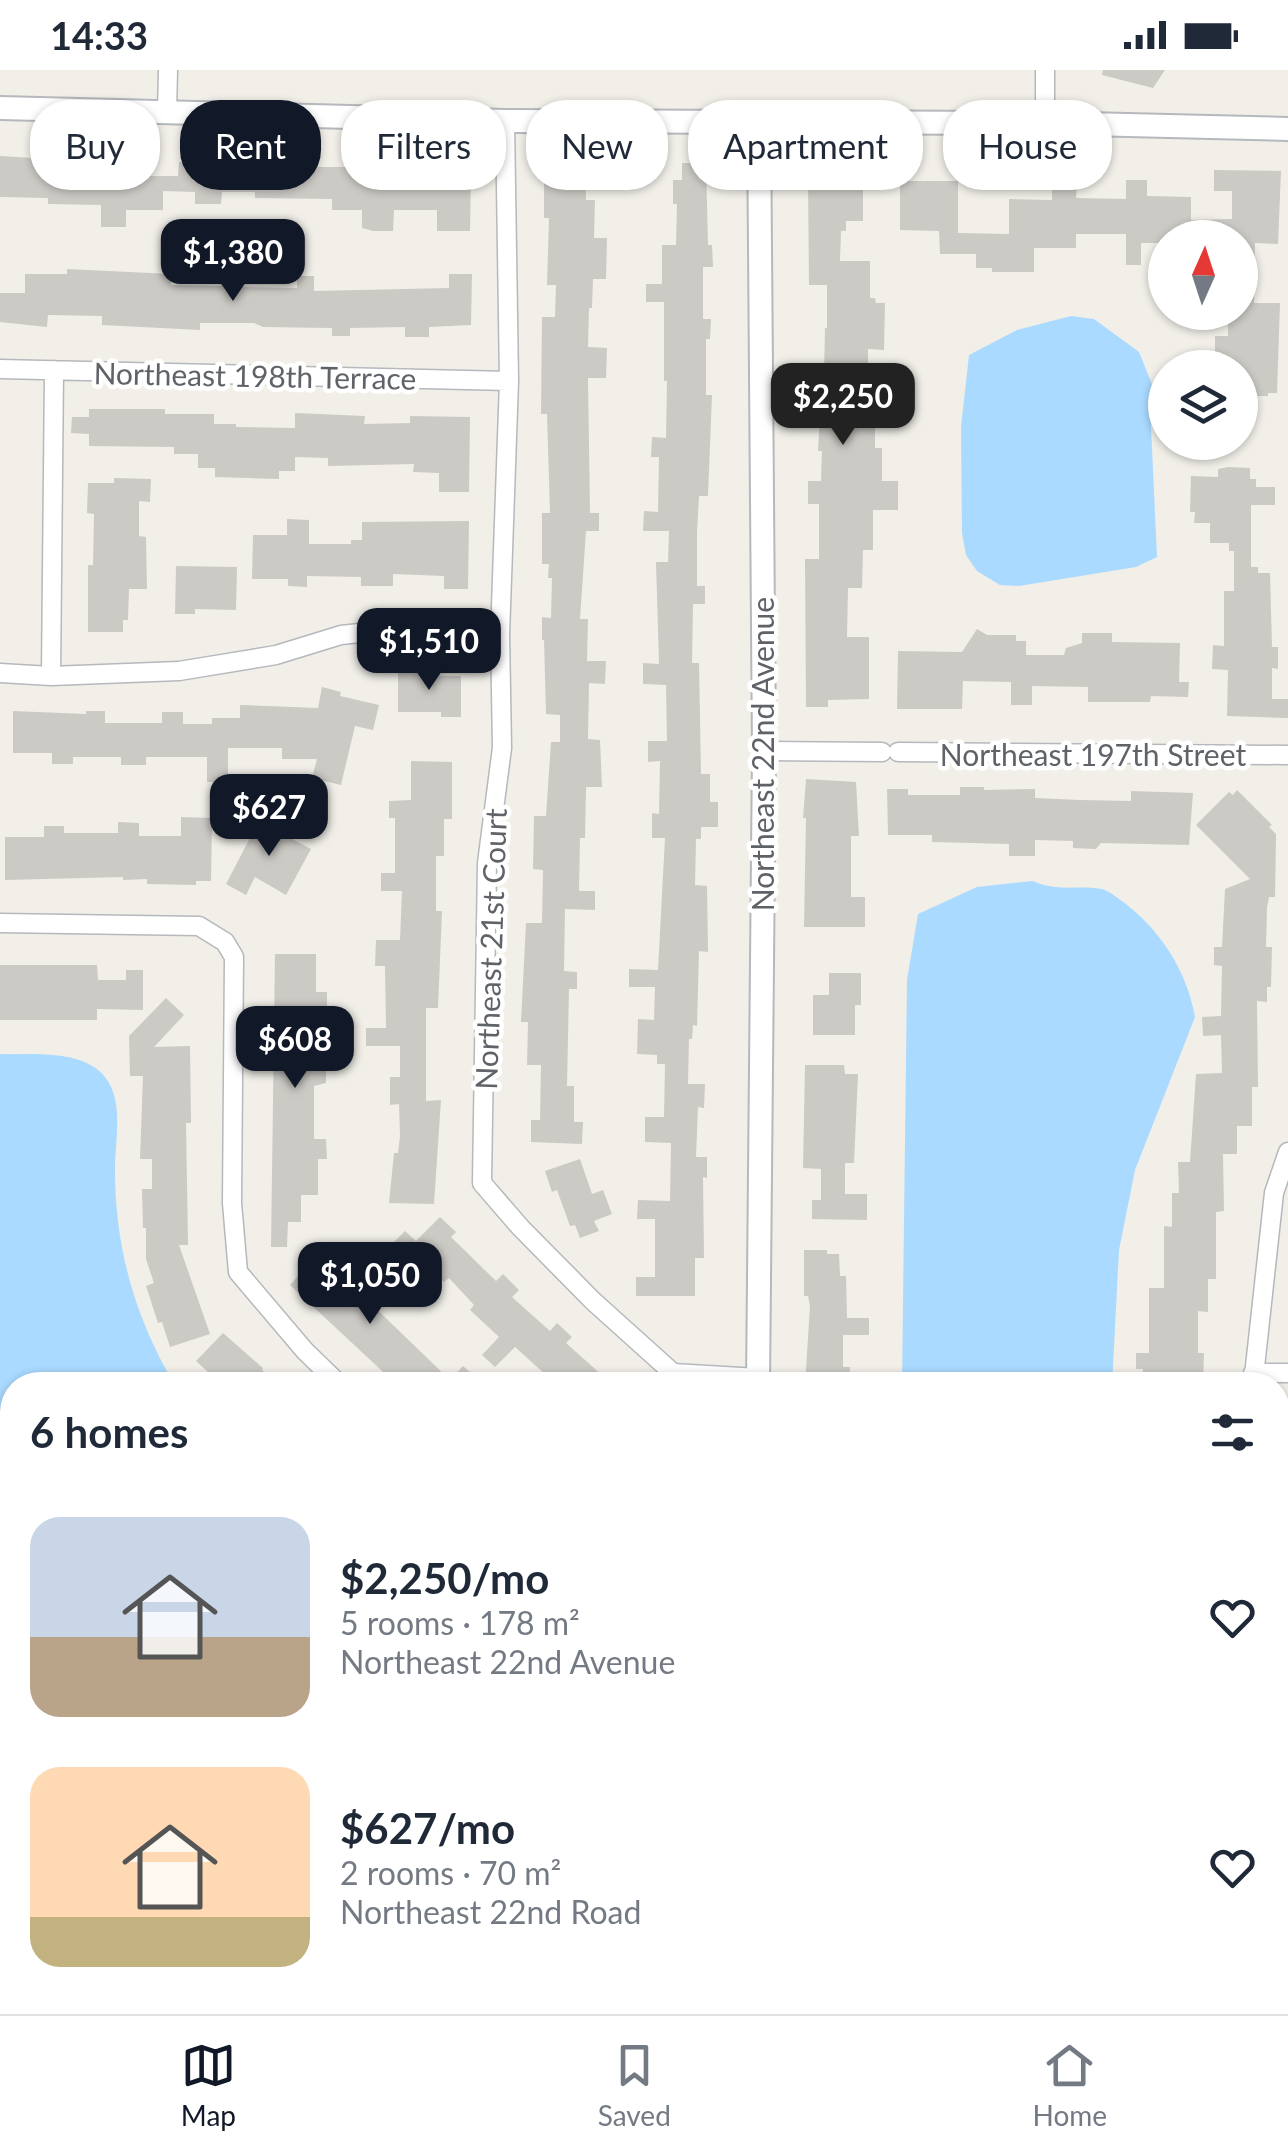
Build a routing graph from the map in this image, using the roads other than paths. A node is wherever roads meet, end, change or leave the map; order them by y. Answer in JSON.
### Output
{"nodes":[{"id":1,"x":168,"y":70,"type":"edge"},
{"id":2,"x":1046,"y":70,"type":"edge"},
{"id":3,"x":1045,"y":100,"type":"edge"},
{"id":4,"x":0,"y":108,"type":"edge"},
{"id":5,"x":167,"y":112,"type":"junction"},
{"id":6,"x":341,"y":117,"type":"edge"},
{"id":7,"x":506,"y":122,"type":"edge"},
{"id":8,"x":688,"y":122,"type":"edge"},
{"id":9,"x":1112,"y":125,"type":"edge"},
{"id":10,"x":1288,"y":129,"type":"edge"},
{"id":11,"x":506,"y":174,"type":"edge"},
{"id":12,"x":760,"y":190,"type":"edge"},
{"id":13,"x":0,"y":369,"type":"edge"},
{"id":14,"x":54,"y":370,"type":"junction"},
{"id":15,"x":510,"y":381,"type":"junction"},
{"id":16,"x":500,"y":635,"type":"junction"},
{"id":17,"x":0,"y":673,"type":"edge"},
{"id":18,"x":51,"y":676,"type":"junction"},
{"id":19,"x":764,"y":751,"type":"junction"},
{"id":20,"x":1288,"y":755,"type":"edge"},
{"id":21,"x":0,"y":923,"type":"edge"},
{"id":22,"x":1288,"y":1152,"type":"edge"},
{"id":23,"x":327,"y":1372,"type":"edge"},
{"id":24,"x":673,"y":1372,"type":"edge"},
{"id":25,"x":758,"y":1372,"type":"edge"},
{"id":26,"x":1254,"y":1372,"type":"edge"}],
"edges":[{"from":1,"to":5,"type":"street"},
{"from":2,"to":3,"type":"street"},
{"from":4,"to":5,"type":"street"},
{"from":5,"to":6,"type":"street"},
{"from":7,"to":8,"type":"street"},
{"from":9,"to":10,"type":"street"},
{"from":11,"to":15,"type":"street","name":"Northeast 21st Court"},
{"from":12,"to":19,"type":"street","name":"Northeast 22nd Avenue"},
{"from":13,"to":14,"type":"street","name":"Northeast 198th Terrace"},
{"from":14,"to":15,"type":"street","name":"Northeast 198th Terrace"},
{"from":14,"to":18,"type":"street"},
{"from":15,"to":16,"type":"street","name":"Northeast 21st Court"},
{"from":16,"to":18,"type":"street"},
{"from":16,"to":24,"type":"street","name":"Northeast 21st Court"},
{"from":17,"to":18,"type":"street"},
{"from":19,"to":20,"type":"street","name":"Northeast 197th Street"},
{"from":19,"to":25,"type":"street","name":"Northeast 22nd Avenue"},
{"from":21,"to":23,"type":"street"},
{"from":22,"to":26,"type":"street"}]}
